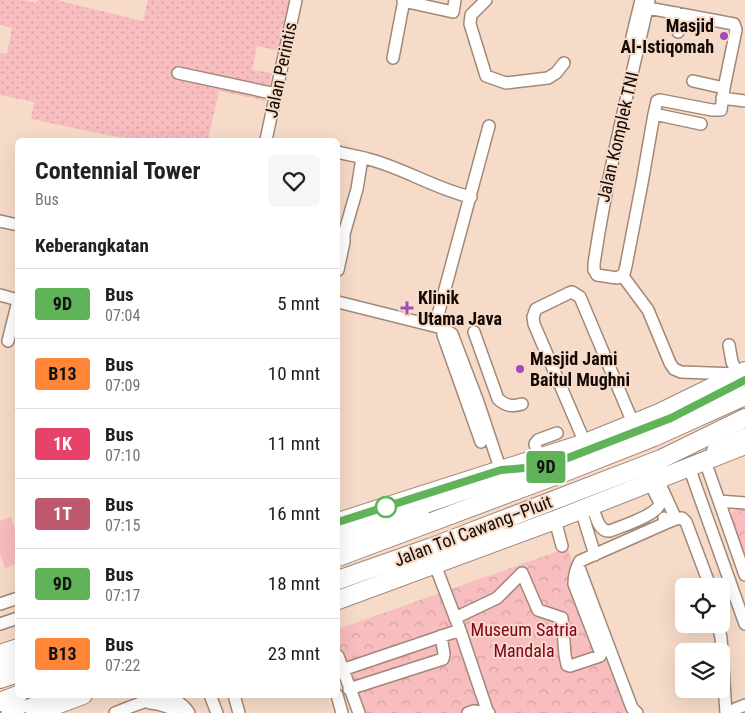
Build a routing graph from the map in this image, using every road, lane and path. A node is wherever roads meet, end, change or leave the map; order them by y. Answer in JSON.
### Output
{"nodes":[{"id":1,"x":296,"y":0,"type":"edge"},
{"id":2,"x":455,"y":0,"type":"edge"},
{"id":3,"x":486,"y":0,"type":"edge"},
{"id":4,"x":403,"y":1,"type":"edge"},
{"id":5,"x":646,"y":3,"type":"edge"},
{"id":6,"x":677,"y":13,"type":"junction"},
{"id":7,"x":678,"y":32,"type":"dead end"},
{"id":8,"x":632,"y":37,"type":"dead end"},
{"id":9,"x":392,"y":58,"type":"dead end"},
{"id":10,"x":564,"y":63,"type":"dead end"},
{"id":11,"x":178,"y":73,"type":"dead end"},
{"id":12,"x":693,"y":81,"type":"dead end"},
{"id":13,"x":723,"y":93,"type":"junction"},
{"id":14,"x":276,"y":94,"type":"junction"},
{"id":15,"x":745,"y":101,"type":"edge"},
{"id":16,"x":654,"y":114,"type":"junction"},
{"id":17,"x":701,"y":124,"type":"dead end"},
{"id":18,"x":489,"y":126,"type":"dead end"},
{"id":19,"x":266,"y":138,"type":"edge"},
{"id":20,"x":340,"y":152,"type":"edge"},
{"id":21,"x":362,"y":158,"type":"junction"},
{"id":22,"x":471,"y":198,"type":"junction"},
{"id":23,"x":0,"y":221,"type":"edge"},
{"id":24,"x":15,"y":224,"type":"edge"},
{"id":25,"x":340,"y":261,"type":"edge"},
{"id":26,"x":622,"y":275,"type":"junction"},
{"id":27,"x":0,"y":295,"type":"edge"},
{"id":28,"x":15,"y":300,"type":"edge"},
{"id":29,"x":340,"y":304,"type":"edge"},
{"id":30,"x":15,"y":313,"type":"edge"},
{"id":31,"x":438,"y":327,"type":"junction"},
{"id":32,"x":474,"y":332,"type":"dead end"},
{"id":33,"x":8,"y":341,"type":"dead end"},
{"id":34,"x":729,"y":345,"type":"dead end"},
{"id":35,"x":482,"y":354,"type":"junction"},
{"id":36,"x":463,"y":361,"type":"junction"},
{"id":37,"x":743,"y":375,"type":"edge"},
{"id":38,"x":745,"y":396,"type":"edge"},
{"id":39,"x":473,"y":404,"type":"junction"},
{"id":40,"x":522,"y":404,"type":"dead end"},
{"id":41,"x":745,"y":418,"type":"edge"},
{"id":42,"x":633,"y":423,"type":"junction"},
{"id":43,"x":557,"y":433,"type":"dead end"},
{"id":44,"x":482,"y":442,"type":"dead end"},
{"id":45,"x":585,"y":443,"type":"junction"},
{"id":46,"x":745,"y":443,"type":"edge"},
{"id":47,"x":543,"y":462,"type":"junction"},
{"id":48,"x":697,"y":464,"type":"junction"},
{"id":49,"x":501,"y":470,"type":"junction"},
{"id":50,"x":654,"y":482,"type":"junction"},
{"id":51,"x":488,"y":501,"type":"junction"},
{"id":52,"x":719,"y":501,"type":"junction"},
{"id":53,"x":745,"y":504,"type":"edge"},
{"id":54,"x":660,"y":507,"type":"junction"},
{"id":55,"x":586,"y":508,"type":"junction"},
{"id":56,"x":555,"y":520,"type":"junction"},
{"id":57,"x":340,"y":521,"type":"edge"},
{"id":58,"x":671,"y":521,"type":"junction"},
{"id":59,"x":340,"y":530,"type":"edge"},
{"id":60,"x":603,"y":530,"type":"junction"},
{"id":61,"x":340,"y":541,"type":"edge"},
{"id":62,"x":562,"y":546,"type":"dead end"},
{"id":63,"x":609,"y":549,"type":"junction"},
{"id":64,"x":595,"y":554,"type":"junction"},
{"id":65,"x":340,"y":556,"type":"edge"},
{"id":66,"x":435,"y":565,"type":"junction"},
{"id":67,"x":578,"y":565,"type":"junction"},
{"id":68,"x":745,"y":575,"type":"edge"},
{"id":69,"x":707,"y":578,"type":"edge"},
{"id":70,"x":340,"y":579,"type":"edge"},
{"id":71,"x":340,"y":591,"type":"edge"},
{"id":72,"x":15,"y":599,"type":"edge"},
{"id":73,"x":340,"y":599,"type":"edge"},
{"id":74,"x":0,"y":604,"type":"edge"},
{"id":75,"x":455,"y":618,"type":"junction"},
{"id":76,"x":15,"y":619,"type":"edge"},
{"id":77,"x":0,"y":624,"type":"edge"},
{"id":78,"x":745,"y":624,"type":"edge"},
{"id":79,"x":460,"y":630,"type":"junction"},
{"id":80,"x":720,"y":633,"type":"edge"},
{"id":81,"x":441,"y":636,"type":"junction"},
{"id":82,"x":15,"y":649,"type":"edge"},
{"id":83,"x":0,"y":654,"type":"edge"},
{"id":84,"x":15,"y":663,"type":"edge"},
{"id":85,"x":340,"y":663,"type":"edge"},
{"id":86,"x":0,"y":669,"type":"edge"},
{"id":87,"x":342,"y":670,"type":"junction"},
{"id":88,"x":15,"y":674,"type":"edge"},
{"id":89,"x":0,"y":679,"type":"edge"},
{"id":90,"x":350,"y":689,"type":"junction"},
{"id":91,"x":15,"y":696,"type":"edge"},
{"id":92,"x":48,"y":698,"type":"edge"},
{"id":93,"x":75,"y":698,"type":"edge"},
{"id":94,"x":211,"y":698,"type":"edge"},
{"id":95,"x":235,"y":698,"type":"edge"},
{"id":96,"x":338,"y":698,"type":"edge"},
{"id":97,"x":0,"y":702,"type":"edge"},
{"id":98,"x":143,"y":702,"type":"junction"},
{"id":99,"x":735,"y":709,"type":"edge"},
{"id":100,"x":7,"y":713,"type":"edge"},
{"id":101,"x":35,"y":713,"type":"edge"},
{"id":102,"x":115,"y":713,"type":"edge"},
{"id":103,"x":176,"y":713,"type":"edge"},
{"id":104,"x":189,"y":713,"type":"edge"},
{"id":105,"x":216,"y":713,"type":"edge"},
{"id":106,"x":239,"y":713,"type":"edge"},
{"id":107,"x":342,"y":713,"type":"edge"},
{"id":108,"x":359,"y":713,"type":"edge"},
{"id":109,"x":468,"y":713,"type":"edge"},
{"id":110,"x":488,"y":713,"type":"edge"},
{"id":111,"x":637,"y":713,"type":"edge"}],
"edges":[{"from":1,"to":14,"type":"street","name":"Jalan Perintis"},
{"from":2,"to":4,"type":"street"},
{"from":3,"to":10,"type":"street"},
{"from":4,"to":9,"type":"street"},
{"from":5,"to":6,"type":"street"},
{"from":5,"to":8,"type":"street"},
{"from":5,"to":26,"type":"street","name":"Jalan Komplek TNI"},
{"from":6,"to":7,"type":"street"},
{"from":6,"to":13,"type":"street"},
{"from":11,"to":14,"type":"street"},
{"from":12,"to":13,"type":"street"},
{"from":13,"to":15,"type":"street"},
{"from":13,"to":16,"type":"street"},
{"from":14,"to":19,"type":"street","name":"Jalan Perintis"},
{"from":16,"to":17,"type":"street"},
{"from":16,"to":26,"type":"street"},
{"from":18,"to":22,"type":"street"},
{"from":20,"to":21,"type":"street"},
{"from":21,"to":22,"type":"street"},
{"from":21,"to":25,"type":"street"},
{"from":22,"to":31,"type":"street"},
{"from":23,"to":24,"type":"street"},
{"from":26,"to":37,"type":"street"},
{"from":27,"to":28,"type":"street"},
{"from":29,"to":31,"type":"street"},
{"from":30,"to":33,"type":"street"},
{"from":31,"to":36,"type":"street"},
{"from":31,"to":39,"type":"street"},
{"from":32,"to":35,"type":"street"},
{"from":34,"to":37,"type":"street"},
{"from":35,"to":36,"type":"street"},
{"from":35,"to":40,"type":"street"},
{"from":36,"to":39,"type":"street"},
{"from":37,"to":42,"type":"highway"},
{"from":37,"to":47,"type":"street"},
{"from":38,"to":51,"type":"highway","name":"Jalan Tol Cawang–Pluit"},
{"from":39,"to":44,"type":"street"},
{"from":39,"to":49,"type":"street"},
{"from":41,"to":70,"type":"highway","name":"Jalan Tol Cawang–Pluit"},
{"from":42,"to":45,"type":"highway"},
{"from":42,"to":45,"type":"street"},
{"from":43,"to":47,"type":"street"},
{"from":45,"to":47,"type":"highway"},
{"from":46,"to":48,"type":"highway"},
{"from":46,"to":71,"type":"street"},
{"from":47,"to":49,"type":"highway"},
{"from":47,"to":59,"type":"street"},
{"from":48,"to":50,"type":"highway"},
{"from":48,"to":52,"type":"street"},
{"from":48,"to":78,"type":"street"},
{"from":49,"to":57,"type":"highway"},
{"from":50,"to":54,"type":"street"},
{"from":50,"to":55,"type":"highway"},
{"from":50,"to":58,"type":"street"},
{"from":51,"to":61,"type":"highway"},
{"from":51,"to":65,"type":"highway","name":"Jalan Tol Cawang–Pluit"},
{"from":52,"to":53,"type":"street"},
{"from":52,"to":68,"type":"street"},
{"from":54,"to":58,"type":"street"},
{"from":54,"to":60,"type":"street"},
{"from":55,"to":56,"type":"highway"},
{"from":55,"to":60,"type":"street"},
{"from":55,"to":64,"type":"street"},
{"from":56,"to":62,"type":"street"},
{"from":56,"to":66,"type":"highway"},
{"from":58,"to":63,"type":"street"},
{"from":58,"to":69,"type":"street"},
{"from":60,"to":63,"type":"street"},
{"from":63,"to":64,"type":"street"},
{"from":64,"to":67,"type":"street"},
{"from":66,"to":73,"type":"highway"},
{"from":66,"to":75,"type":"street"},
{"from":67,"to":75,"type":"street"},
{"from":67,"to":111,"type":"street"},
{"from":72,"to":74,"type":"street"},
{"from":75,"to":79,"type":"street"},
{"from":76,"to":77,"type":"street"},
{"from":79,"to":81,"type":"street"},
{"from":79,"to":110,"type":"street"},
{"from":80,"to":99,"type":"street"},
{"from":81,"to":87,"type":"street"},
{"from":81,"to":90,"type":"street"},
{"from":82,"to":83,"type":"highway"},
{"from":84,"to":86,"type":"street"},
{"from":85,"to":87,"type":"street"},
{"from":87,"to":90,"type":"street"},
{"from":88,"to":89,"type":"highway"},
{"from":90,"to":108,"type":"street"},
{"from":91,"to":97,"type":"highway"},
{"from":92,"to":100,"type":"street"},
{"from":93,"to":101,"type":"highway"},
{"from":94,"to":105,"type":"street"},
{"from":95,"to":106,"type":"street"},
{"from":96,"to":107,"type":"street"},
{"from":98,"to":102,"type":"street"},
{"from":98,"to":103,"type":"street"},
{"from":98,"to":104,"type":"street"},
{"from":109,"to":110,"type":"street"}]}
